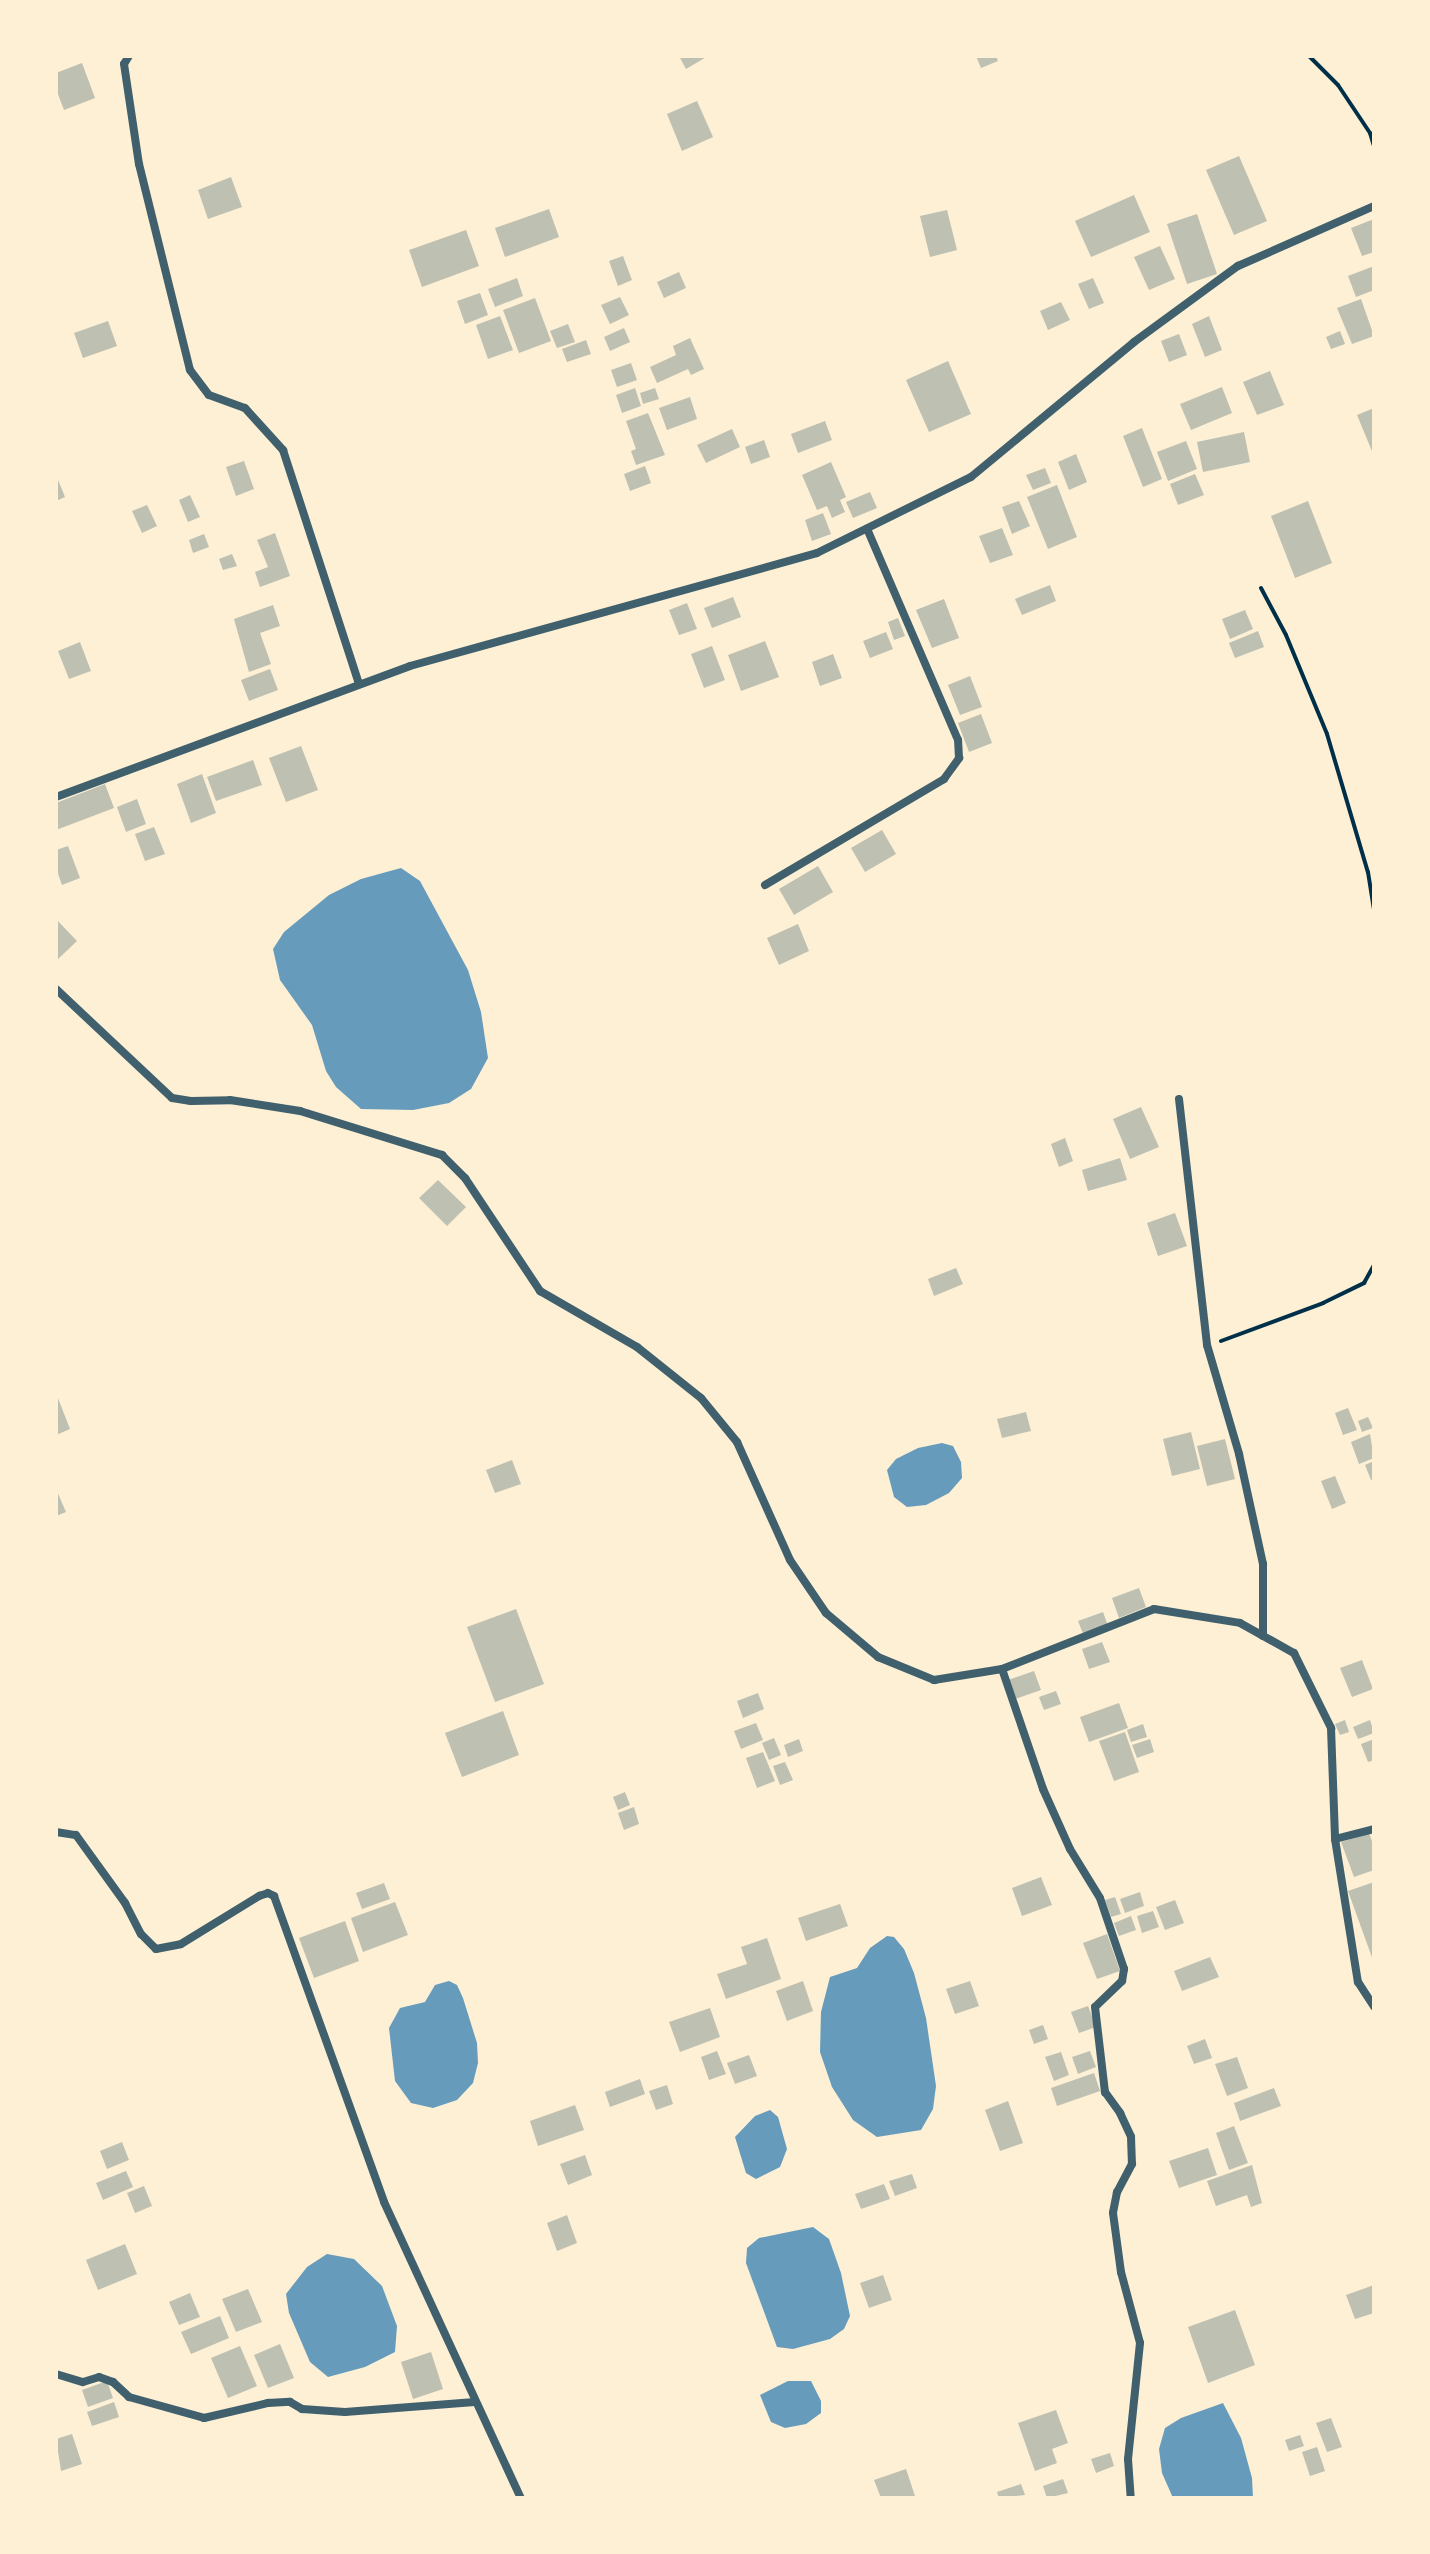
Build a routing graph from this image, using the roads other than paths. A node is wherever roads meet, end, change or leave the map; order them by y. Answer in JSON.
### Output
{"nodes":[{"id":1,"x":129,"y":56,"type":"edge"},
{"id":2,"x":1374,"y":206,"type":"edge"},
{"id":3,"x":867,"y":529,"type":"junction"},
{"id":4,"x":359,"y":684,"type":"junction"},
{"id":5,"x":56,"y":797,"type":"edge"},
{"id":6,"x":765,"y":885,"type":"dead end"},
{"id":7,"x":56,"y":989,"type":"edge"},
{"id":8,"x":1179,"y":1099,"type":"dead end"},
{"id":9,"x":1263,"y":1636,"type":"junction"},
{"id":10,"x":1002,"y":1669,"type":"junction"},
{"id":11,"x":1374,"y":1829,"type":"edge"},
{"id":12,"x":56,"y":1832,"type":"edge"},
{"id":13,"x":1335,"y":1839,"type":"junction"},
{"id":14,"x":1374,"y":2007,"type":"edge"},
{"id":15,"x":56,"y":2374,"type":"edge"},
{"id":16,"x":475,"y":2402,"type":"junction"},
{"id":17,"x":521,"y":2498,"type":"edge"},
{"id":18,"x":1131,"y":2498,"type":"edge"}],
"edges":[{"from":1,"to":4,"type":"street"},
{"from":2,"to":3,"type":"street"},
{"from":3,"to":4,"type":"street"},
{"from":3,"to":6,"type":"street"},
{"from":4,"to":5,"type":"street"},
{"from":7,"to":10,"type":"street"},
{"from":8,"to":9,"type":"street"},
{"from":9,"to":10,"type":"street"},
{"from":9,"to":13,"type":"street"},
{"from":10,"to":18,"type":"street"},
{"from":11,"to":13,"type":"street"},
{"from":12,"to":16,"type":"street"},
{"from":13,"to":14,"type":"street"},
{"from":15,"to":16,"type":"street"},
{"from":16,"to":17,"type":"street"}]}
